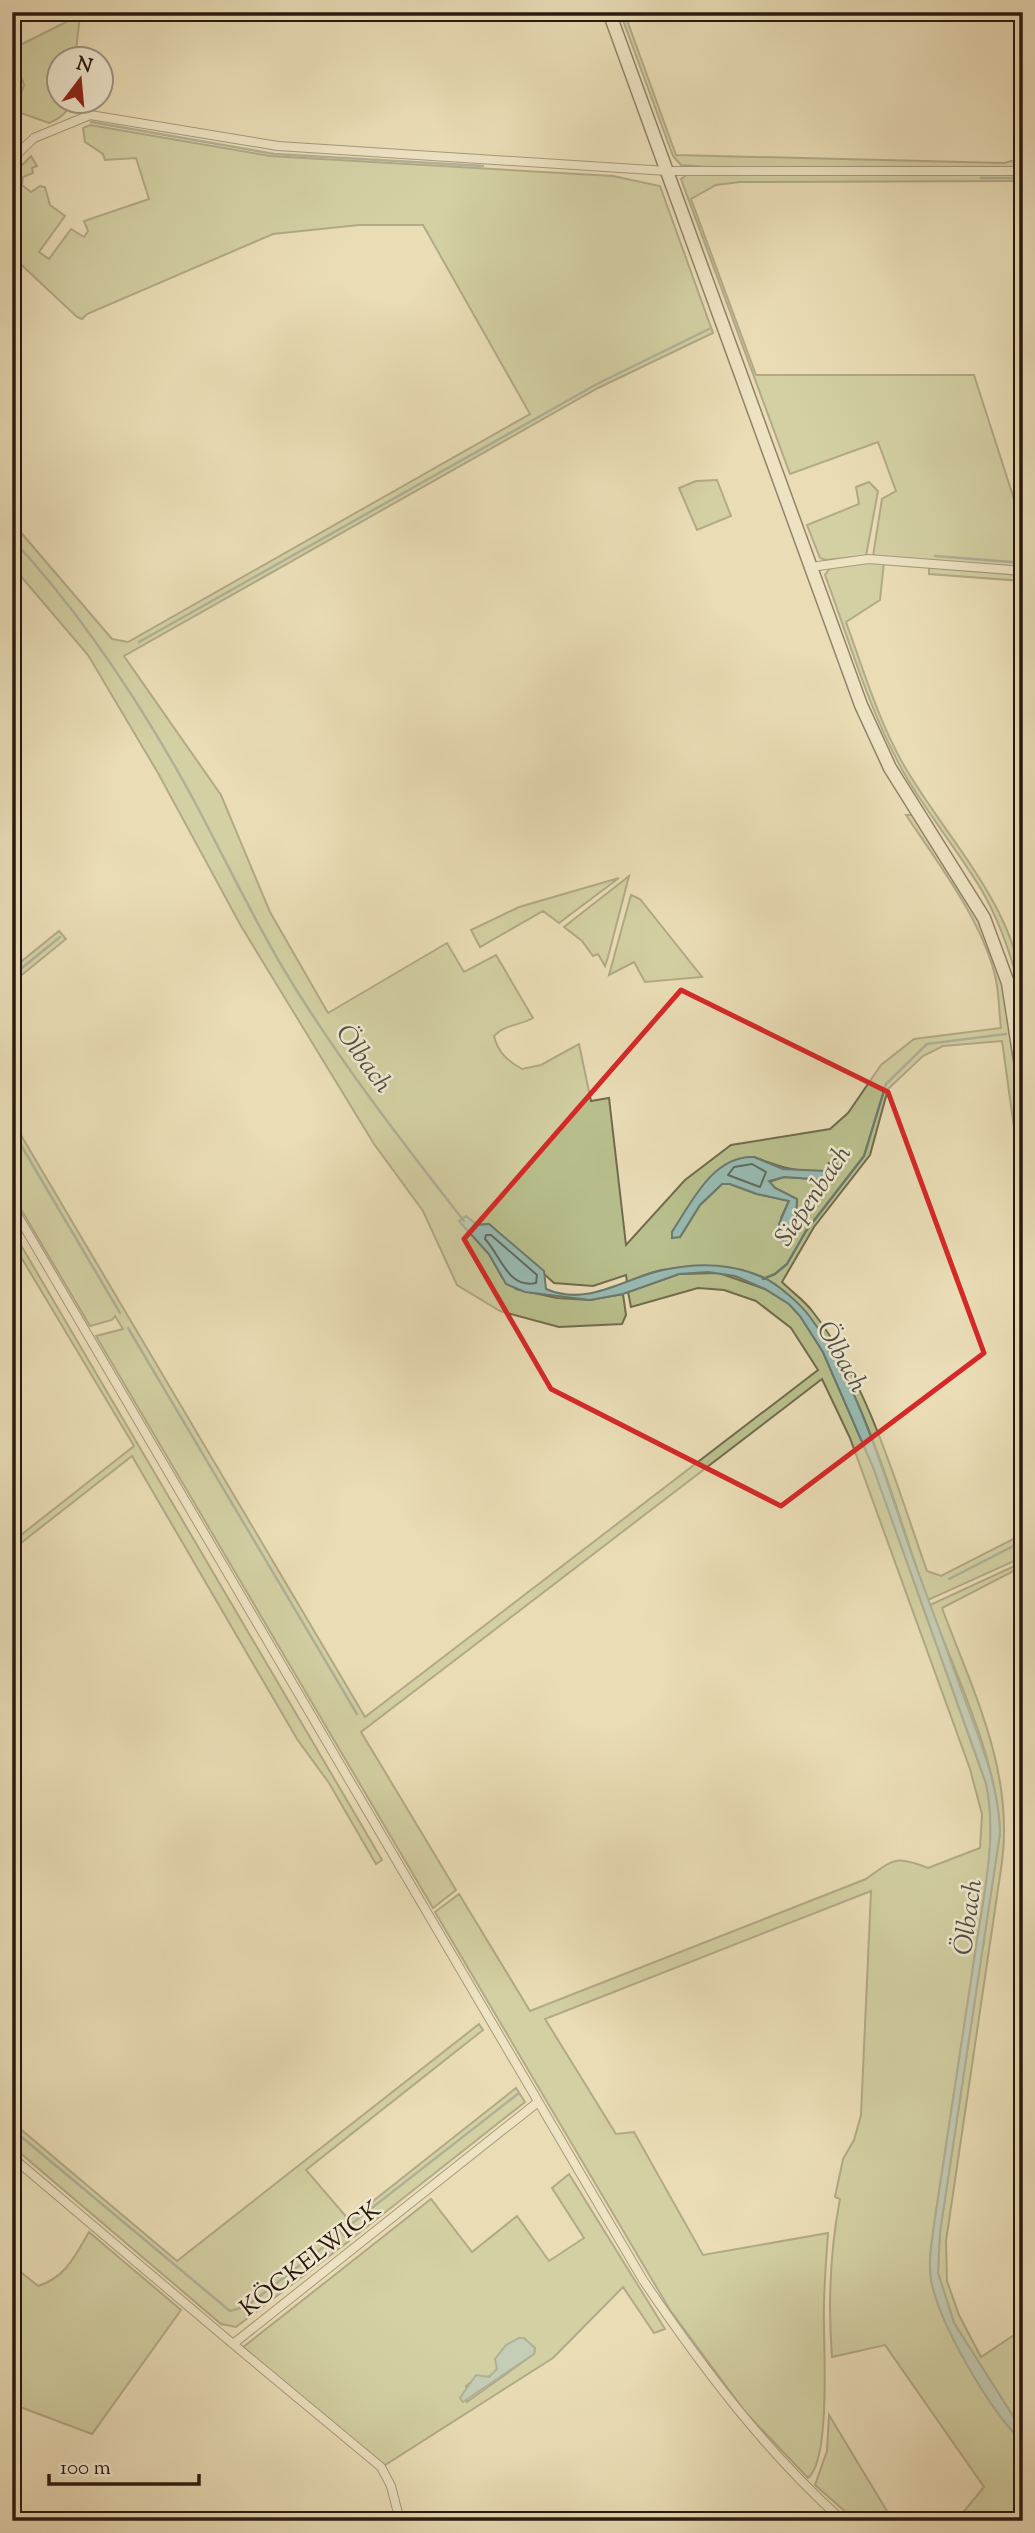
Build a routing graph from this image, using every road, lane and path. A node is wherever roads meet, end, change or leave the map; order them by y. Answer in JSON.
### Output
{"nodes":[{"id":1,"x":609,"y":12,"type":"edge"},
{"id":2,"x":12,"y":159,"type":"edge"},
{"id":3,"x":667,"y":171,"type":"junction"},
{"id":4,"x":1023,"y":171,"type":"edge"},
{"id":5,"x":811,"y":567,"type":"junction"},
{"id":6,"x":1023,"y":571,"type":"edge"},
{"id":7,"x":1023,"y":1079,"type":"edge"},
{"id":8,"x":12,"y":1206,"type":"edge"},
{"id":9,"x":538,"y":2102,"type":"junction"},
{"id":10,"x":12,"y":2157,"type":"edge"},
{"id":11,"x":233,"y":2344,"type":"junction"},
{"id":12,"x":400,"y":2521,"type":"edge"},
{"id":13,"x":843,"y":2521,"type":"edge"}],
"edges":[{"from":1,"to":3,"type":"main road"},
{"from":2,"to":3,"type":"street"},
{"from":3,"to":4,"type":"street"},
{"from":3,"to":5,"type":"main road"},
{"from":5,"to":6,"type":"street"},
{"from":5,"to":7,"type":"main road"},
{"from":8,"to":9,"type":"street"},
{"from":9,"to":11,"type":"street","name":"KÖCKELWICK"},
{"from":9,"to":13,"type":"street"},
{"from":10,"to":11,"type":"street","name":"KÖCKELWICK"},
{"from":11,"to":12,"type":"street"}]}
